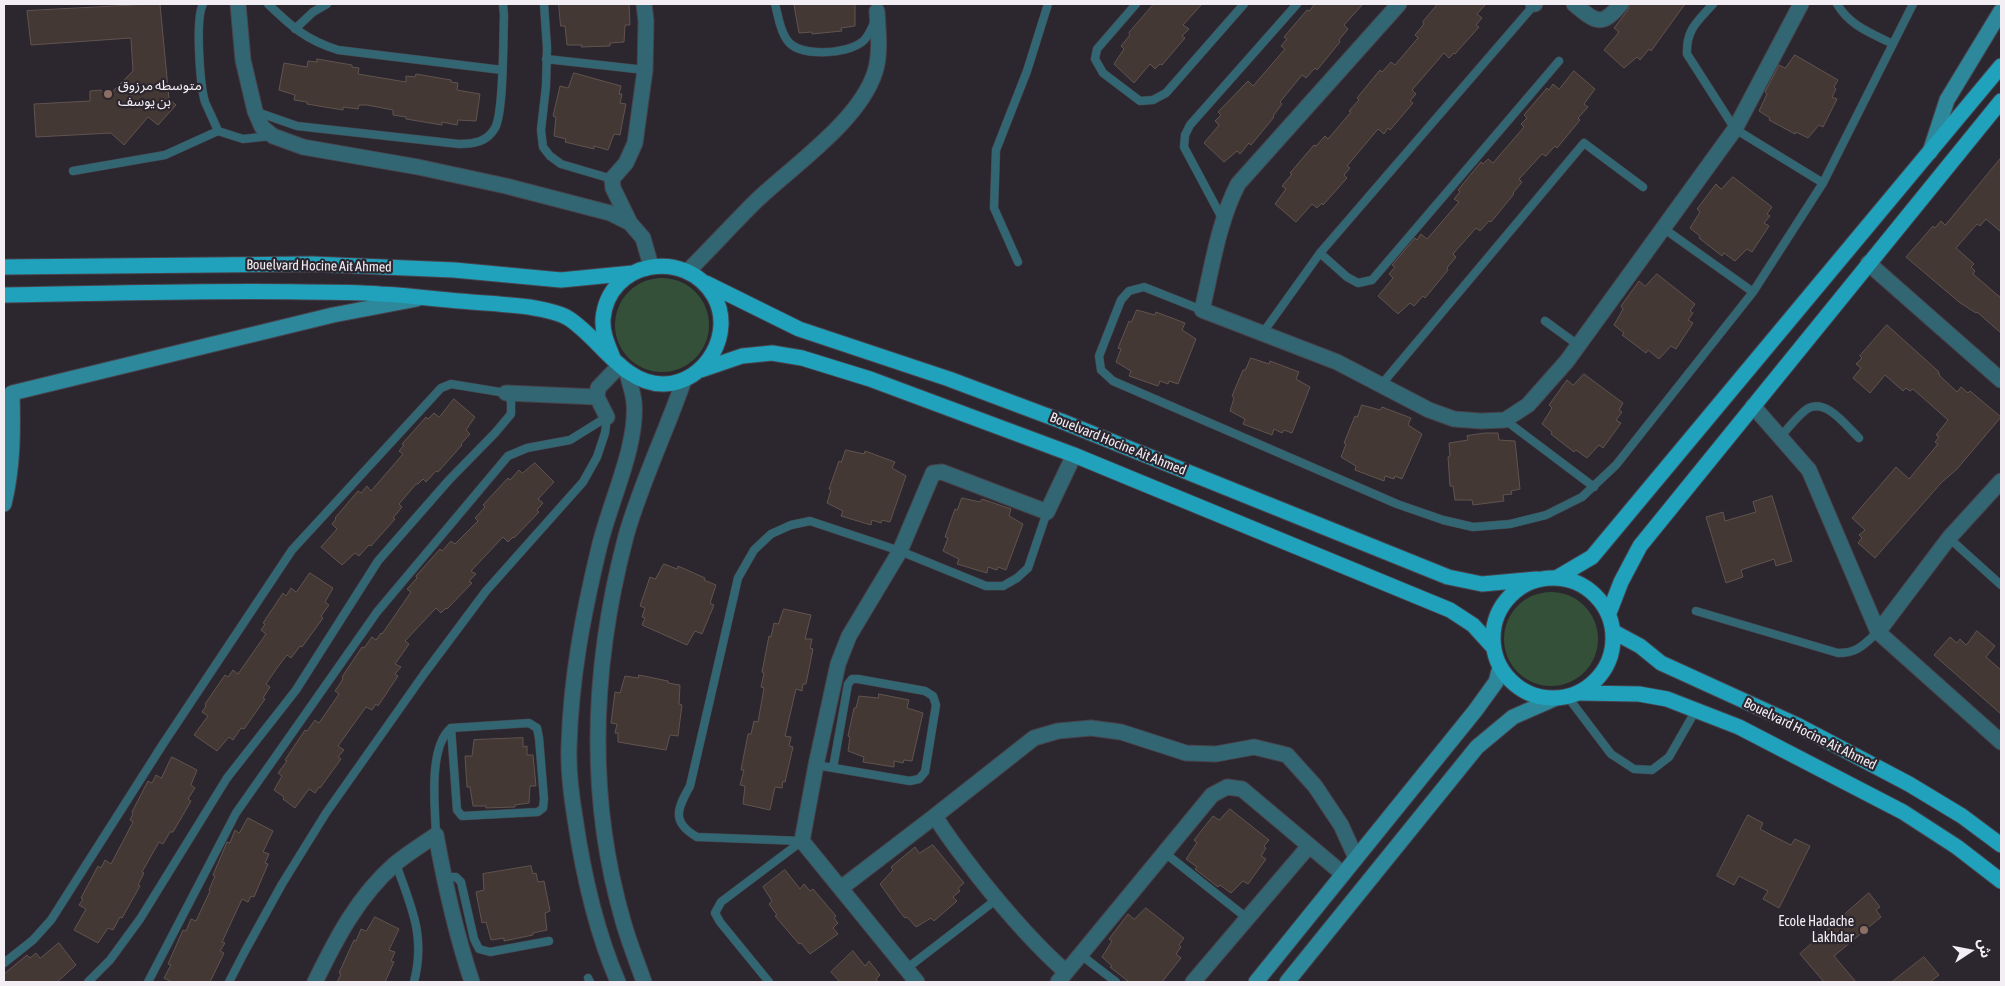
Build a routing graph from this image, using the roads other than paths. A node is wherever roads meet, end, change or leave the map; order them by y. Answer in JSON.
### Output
{"nodes":[{"id":1,"x":202,"y":4,"type":"edge"},
{"id":2,"x":238,"y":4,"type":"edge"},
{"id":3,"x":268,"y":4,"type":"edge"},
{"id":4,"x":327,"y":4,"type":"edge"},
{"id":5,"x":503,"y":4,"type":"edge"},
{"id":6,"x":544,"y":4,"type":"edge"},
{"id":7,"x":644,"y":4,"type":"edge"},
{"id":8,"x":775,"y":4,"type":"edge"},
{"id":9,"x":1048,"y":4,"type":"edge"},
{"id":10,"x":1136,"y":4,"type":"edge"},
{"id":11,"x":1244,"y":4,"type":"edge"},
{"id":12,"x":1297,"y":4,"type":"edge"},
{"id":13,"x":1399,"y":4,"type":"edge"},
{"id":14,"x":1534,"y":4,"type":"edge"},
{"id":15,"x":1574,"y":4,"type":"edge"},
{"id":16,"x":1621,"y":4,"type":"edge"},
{"id":17,"x":1714,"y":4,"type":"edge"},
{"id":18,"x":1801,"y":4,"type":"edge"},
{"id":19,"x":1837,"y":4,"type":"edge"},
{"id":20,"x":1913,"y":4,"type":"edge"},
{"id":21,"x":877,"y":8,"type":"edge"},
{"id":22,"x":2001,"y":11,"type":"edge"},
{"id":23,"x":295,"y":29,"type":"junction"},
{"id":24,"x":1893,"y":44,"type":"junction"},
{"id":25,"x":546,"y":59,"type":"junction"},
{"id":26,"x":1559,"y":61,"type":"dead end"},
{"id":27,"x":2001,"y":66,"type":"edge"},
{"id":28,"x":502,"y":70,"type":"junction"},
{"id":29,"x":645,"y":70,"type":"junction"},
{"id":30,"x":2001,"y":101,"type":"edge"},
{"id":31,"x":255,"y":111,"type":"junction"},
{"id":32,"x":1735,"y":129,"type":"junction"},
{"id":33,"x":218,"y":131,"type":"junction"},
{"id":34,"x":273,"y":136,"type":"junction"},
{"id":35,"x":1929,"y":153,"type":"junction"},
{"id":36,"x":73,"y":171,"type":"dead end"},
{"id":37,"x":612,"y":179,"type":"junction"},
{"id":38,"x":1824,"y":183,"type":"junction"},
{"id":39,"x":1643,"y":187,"type":"dead end"},
{"id":40,"x":1223,"y":220,"type":"junction"},
{"id":41,"x":630,"y":223,"type":"junction"},
{"id":42,"x":1663,"y":228,"type":"junction"},
{"id":43,"x":1320,"y":253,"type":"junction"},
{"id":44,"x":1018,"y":262,"type":"dead end"},
{"id":45,"x":1868,"y":263,"type":"junction"},
{"id":46,"x":651,"y":266,"type":"junction"},
{"id":47,"x":4,"y":267,"type":"edge"},
{"id":48,"x":688,"y":272,"type":"junction"},
{"id":49,"x":633,"y":273,"type":"junction"},
{"id":50,"x":704,"y":282,"type":"junction"},
{"id":51,"x":1753,"y":292,"type":"junction"},
{"id":52,"x":4,"y":296,"type":"edge"},
{"id":53,"x":423,"y":298,"type":"junction"},
{"id":54,"x":1202,"y":310,"type":"junction"},
{"id":55,"x":1545,"y":321,"type":"dead end"},
{"id":56,"x":1262,"y":334,"type":"junction"},
{"id":57,"x":1578,"y":345,"type":"junction"},
{"id":58,"x":620,"y":365,"type":"junction"},
{"id":59,"x":701,"y":370,"type":"junction"},
{"id":60,"x":684,"y":380,"type":"junction"},
{"id":61,"x":2001,"y":380,"type":"edge"},
{"id":62,"x":1382,"y":385,"type":"junction"},
{"id":63,"x":8,"y":393,"type":"edge"},
{"id":64,"x":506,"y":393,"type":"junction"},
{"id":65,"x":597,"y":397,"type":"junction"},
{"id":66,"x":1753,"y":406,"type":"junction"},
{"id":67,"x":607,"y":417,"type":"junction"},
{"id":68,"x":1505,"y":420,"type":"junction"},
{"id":69,"x":1779,"y":438,"type":"junction"},
{"id":70,"x":1858,"y":438,"type":"dead end"},
{"id":71,"x":1074,"y":455,"type":"junction"},
{"id":72,"x":2001,"y":481,"type":"edge"},
{"id":73,"x":1594,"y":486,"type":"junction"},
{"id":74,"x":4,"y":504,"type":"edge"},
{"id":75,"x":1047,"y":512,"type":"junction"},
{"id":76,"x":1949,"y":538,"type":"junction"},
{"id":77,"x":900,"y":551,"type":"junction"},
{"id":78,"x":1558,"y":577,"type":"junction"},
{"id":79,"x":1537,"y":579,"type":"junction"},
{"id":80,"x":2001,"y":585,"type":"edge"},
{"id":81,"x":1696,"y":611,"type":"dead end"},
{"id":82,"x":1609,"y":613,"type":"junction"},
{"id":83,"x":1614,"y":632,"type":"junction"},
{"id":84,"x":1878,"y":632,"type":"junction"},
{"id":85,"x":1493,"y":647,"type":"junction"},
{"id":86,"x":1500,"y":667,"type":"junction"},
{"id":87,"x":1567,"y":696,"type":"junction"},
{"id":88,"x":1696,"y":710,"type":"junction"},
{"id":89,"x":450,"y":728,"type":"junction"},
{"id":90,"x":2001,"y":742,"type":"edge"},
{"id":91,"x":816,"y":765,"type":"junction"},
{"id":92,"x":833,"y":768,"type":"junction"},
{"id":93,"x":935,"y":816,"type":"junction"},
{"id":94,"x":436,"y":835,"type":"junction"},
{"id":95,"x":802,"y":841,"type":"junction"},
{"id":96,"x":2001,"y":845,"type":"edge"},
{"id":97,"x":1309,"y":846,"type":"junction"},
{"id":98,"x":1165,"y":853,"type":"junction"},
{"id":99,"x":1356,"y":858,"type":"junction"},
{"id":100,"x":396,"y":864,"type":"junction"},
{"id":101,"x":1343,"y":874,"type":"junction"},
{"id":102,"x":443,"y":876,"type":"junction"},
{"id":103,"x":2001,"y":881,"type":"edge"},
{"id":104,"x":841,"y":888,"type":"junction"},
{"id":105,"x":997,"y":899,"type":"junction"},
{"id":106,"x":1248,"y":918,"type":"junction"},
{"id":107,"x":549,"y":941,"type":"dead end"},
{"id":108,"x":1080,"y":955,"type":"junction"},
{"id":109,"x":4,"y":963,"type":"edge"},
{"id":110,"x":906,"y":969,"type":"junction"},
{"id":111,"x":1062,"y":977,"type":"edge"},
{"id":112,"x":88,"y":982,"type":"edge"},
{"id":113,"x":148,"y":982,"type":"edge"},
{"id":114,"x":229,"y":982,"type":"edge"},
{"id":115,"x":315,"y":982,"type":"edge"},
{"id":116,"x":414,"y":982,"type":"edge"},
{"id":117,"x":472,"y":982,"type":"edge"},
{"id":118,"x":618,"y":982,"type":"edge"},
{"id":119,"x":644,"y":982,"type":"edge"},
{"id":120,"x":769,"y":982,"type":"edge"},
{"id":121,"x":917,"y":982,"type":"edge"},
{"id":122,"x":1116,"y":982,"type":"edge"},
{"id":123,"x":1193,"y":982,"type":"edge"},
{"id":124,"x":1256,"y":982,"type":"edge"},
{"id":125,"x":1287,"y":982,"type":"edge"}],
"edges":[{"from":1,"to":33,"type":"lane"},
{"from":2,"to":31,"type":"street"},
{"from":3,"to":23,"type":"lane"},
{"from":4,"to":23,"type":"lane"},
{"from":5,"to":28,"type":"lane"},
{"from":6,"to":25,"type":"lane"},
{"from":7,"to":29,"type":"street"},
{"from":8,"to":21,"type":"lane"},
{"from":9,"to":44,"type":"lane"},
{"from":10,"to":11,"type":"lane"},
{"from":12,"to":40,"type":"lane"},
{"from":13,"to":40,"type":"street"},
{"from":14,"to":43,"type":"lane"},
{"from":15,"to":16,"type":"street"},
{"from":17,"to":32,"type":"lane"},
{"from":18,"to":32,"type":"street"},
{"from":19,"to":24,"type":"lane"},
{"from":20,"to":24,"type":"lane"},
{"from":21,"to":48,"type":"street"},
{"from":22,"to":35,"type":"street"},
{"from":23,"to":28,"type":"lane"},
{"from":24,"to":38,"type":"lane"},
{"from":25,"to":29,"type":"lane"},
{"from":25,"to":37,"type":"lane"},
{"from":26,"to":43,"type":"lane"},
{"from":27,"to":35,"type":"main road"},
{"from":28,"to":31,"type":"lane"},
{"from":29,"to":37,"type":"street"},
{"from":30,"to":45,"type":"main road"},
{"from":31,"to":34,"type":"street"},
{"from":32,"to":38,"type":"lane"},
{"from":32,"to":42,"type":"street"},
{"from":33,"to":34,"type":"lane"},
{"from":33,"to":36,"type":"lane"},
{"from":34,"to":41,"type":"street"},
{"from":35,"to":78,"type":"main road"},
{"from":37,"to":41,"type":"street"},
{"from":38,"to":51,"type":"lane"},
{"from":39,"to":62,"type":"lane"},
{"from":40,"to":54,"type":"street"},
{"from":41,"to":46,"type":"street"},
{"from":42,"to":51,"type":"lane"},
{"from":42,"to":57,"type":"street"},
{"from":43,"to":56,"type":"lane"},
{"from":45,"to":61,"type":"street"},
{"from":45,"to":66,"type":"main road"},
{"from":46,"to":48,"type":"main road"},
{"from":46,"to":49,"type":"main road"},
{"from":47,"to":49,"type":"main road","name":"Bouelvard Hocine Ait Ahmed"},
{"from":48,"to":50,"type":"main road"},
{"from":49,"to":58,"type":"main road"},
{"from":50,"to":59,"type":"main road"},
{"from":50,"to":79,"type":"main road","name":"Bouelvard Hocine Ait Ahmed"},
{"from":51,"to":73,"type":"lane"},
{"from":52,"to":53,"type":"main road"},
{"from":53,"to":58,"type":"main road"},
{"from":53,"to":63,"type":"street"},
{"from":54,"to":56,"type":"street"},
{"from":54,"to":73,"type":"lane"},
{"from":55,"to":57,"type":"lane"},
{"from":56,"to":62,"type":"street"},
{"from":57,"to":68,"type":"street"},
{"from":58,"to":60,"type":"main road"},
{"from":58,"to":65,"type":"street"},
{"from":58,"to":118,"type":"street"},
{"from":59,"to":60,"type":"main road"},
{"from":59,"to":71,"type":"main road"},
{"from":60,"to":119,"type":"street"},
{"from":62,"to":68,"type":"street"},
{"from":63,"to":74,"type":"street"},
{"from":64,"to":65,"type":"street"},
{"from":64,"to":109,"type":"lane"},
{"from":64,"to":112,"type":"lane"},
{"from":65,"to":67,"type":"street"},
{"from":66,"to":69,"type":"street"},
{"from":66,"to":82,"type":"main road"},
{"from":67,"to":113,"type":"lane"},
{"from":67,"to":114,"type":"lane"},
{"from":68,"to":73,"type":"lane"},
{"from":69,"to":70,"type":"lane"},
{"from":69,"to":84,"type":"street"},
{"from":71,"to":75,"type":"street"},
{"from":71,"to":85,"type":"main road"},
{"from":72,"to":76,"type":"street"},
{"from":75,"to":77,"type":"lane"},
{"from":75,"to":77,"type":"street"},
{"from":76,"to":80,"type":"lane"},
{"from":76,"to":84,"type":"street"},
{"from":77,"to":91,"type":"street"},
{"from":77,"to":95,"type":"lane"},
{"from":78,"to":79,"type":"main road"},
{"from":78,"to":82,"type":"main road"},
{"from":79,"to":85,"type":"main road"},
{"from":81,"to":84,"type":"lane"},
{"from":82,"to":83,"type":"main road"},
{"from":83,"to":87,"type":"main road"},
{"from":83,"to":96,"type":"main road","name":"Bouelvard Hocine Ait Ahmed"},
{"from":84,"to":90,"type":"street"},
{"from":85,"to":86,"type":"main road"},
{"from":86,"to":87,"type":"main road"},
{"from":86,"to":99,"type":"street"},
{"from":87,"to":88,"type":"main road"},
{"from":87,"to":88,"type":"lane"},
{"from":87,"to":125,"type":"street"},
{"from":88,"to":103,"type":"main road"},
{"from":89,"to":89,"type":"lane"},
{"from":89,"to":94,"type":"lane"},
{"from":91,"to":92,"type":"lane"},
{"from":91,"to":95,"type":"street"},
{"from":92,"to":92,"type":"lane"},
{"from":93,"to":99,"type":"street"},
{"from":93,"to":104,"type":"street"},
{"from":93,"to":105,"type":"street"},
{"from":94,"to":100,"type":"street"},
{"from":94,"to":102,"type":"street"},
{"from":95,"to":104,"type":"street"},
{"from":95,"to":120,"type":"lane"},
{"from":97,"to":98,"type":"street"},
{"from":97,"to":101,"type":"street"},
{"from":97,"to":106,"type":"street"},
{"from":98,"to":106,"type":"lane"},
{"from":98,"to":108,"type":"street"},
{"from":99,"to":101,"type":"street"},
{"from":100,"to":115,"type":"street"},
{"from":100,"to":116,"type":"lane"},
{"from":101,"to":124,"type":"street"},
{"from":102,"to":107,"type":"lane"},
{"from":102,"to":117,"type":"street"},
{"from":104,"to":110,"type":"street"},
{"from":105,"to":110,"type":"lane"},
{"from":105,"to":111,"type":"street"},
{"from":106,"to":123,"type":"street"},
{"from":108,"to":111,"type":"street"},
{"from":108,"to":122,"type":"lane"},
{"from":110,"to":121,"type":"street"}]}
